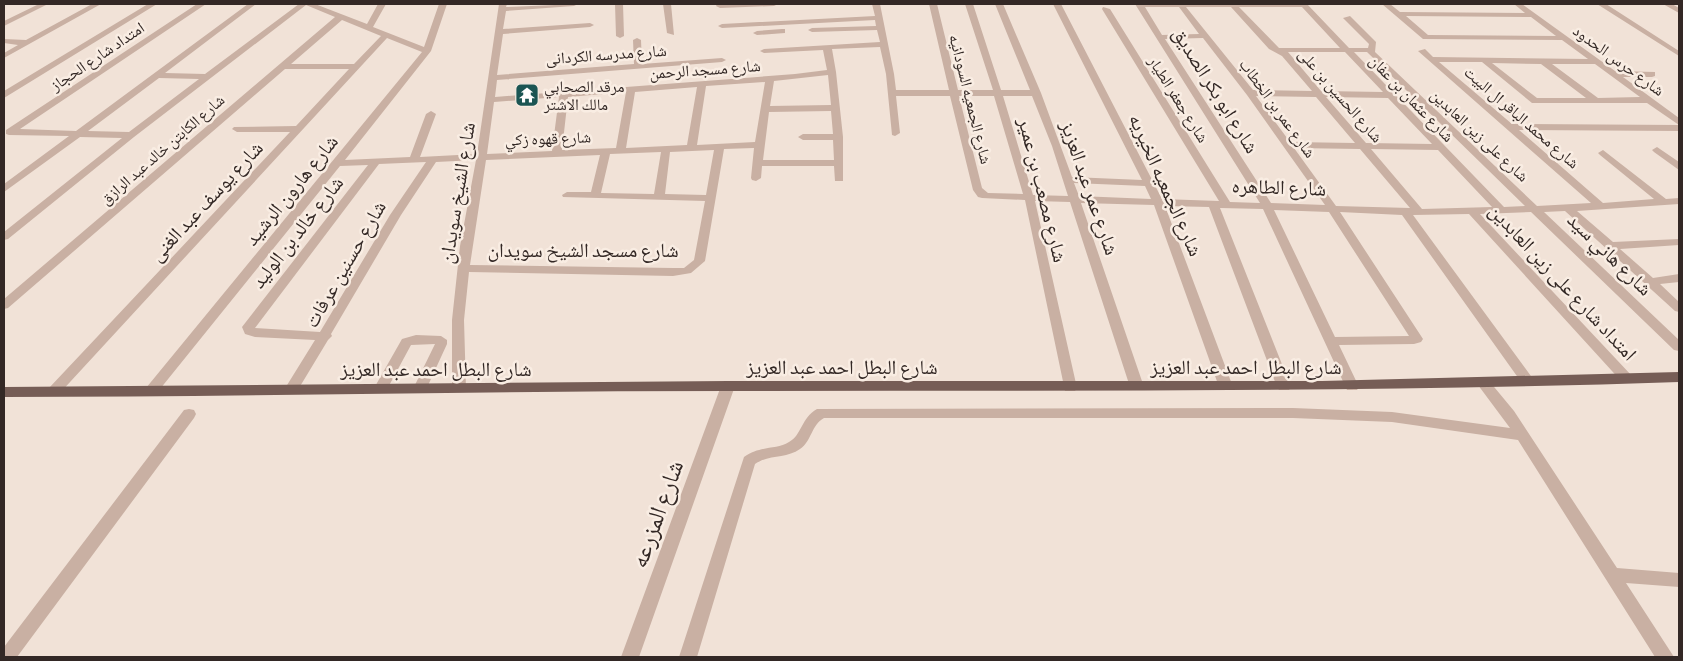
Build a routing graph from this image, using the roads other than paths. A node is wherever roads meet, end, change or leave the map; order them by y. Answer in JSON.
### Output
{"nodes":[{"id":1,"x":44,"y":4,"type":"edge"},
{"id":2,"x":97,"y":4,"type":"edge"},
{"id":3,"x":154,"y":4,"type":"edge"},
{"id":4,"x":202,"y":4,"type":"edge"},
{"id":5,"x":252,"y":4,"type":"edge"},
{"id":6,"x":303,"y":4,"type":"edge"},
{"id":7,"x":309,"y":4,"type":"edge"},
{"id":8,"x":382,"y":4,"type":"edge"},
{"id":9,"x":444,"y":4,"type":"edge"},
{"id":10,"x":574,"y":4,"type":"edge"},
{"id":11,"x":619,"y":4,"type":"edge"},
{"id":12,"x":667,"y":4,"type":"edge"},
{"id":13,"x":774,"y":4,"type":"edge"},
{"id":14,"x":876,"y":4,"type":"edge"},
{"id":15,"x":933,"y":4,"type":"edge"},
{"id":16,"x":969,"y":4,"type":"edge"},
{"id":17,"x":999,"y":4,"type":"edge"},
{"id":18,"x":1057,"y":4,"type":"edge"},
{"id":19,"x":1139,"y":4,"type":"edge"},
{"id":20,"x":1180,"y":4,"type":"edge"},
{"id":21,"x":1303,"y":4,"type":"edge"},
{"id":22,"x":1386,"y":4,"type":"edge"},
{"id":23,"x":1518,"y":4,"type":"edge"},
{"id":24,"x":1601,"y":4,"type":"edge"},
{"id":25,"x":1667,"y":4,"type":"edge"},
{"id":26,"x":719,"y":5,"type":"edge"},
{"id":27,"x":1233,"y":5,"type":"edge"},
{"id":28,"x":503,"y":6,"type":"edge"},
{"id":29,"x":1106,"y":9,"type":"dead end"},
{"id":30,"x":1679,"y":11,"type":"edge"},
{"id":31,"x":1398,"y":14,"type":"junction"},
{"id":32,"x":1532,"y":15,"type":"junction"},
{"id":33,"x":340,"y":17,"type":"junction"},
{"id":34,"x":878,"y":18,"type":"junction"},
{"id":35,"x":1347,"y":18,"type":"dead end"},
{"id":36,"x":4,"y":24,"type":"edge"},
{"id":37,"x":590,"y":25,"type":"dead end"},
{"id":38,"x":880,"y":28,"type":"junction"},
{"id":39,"x":368,"y":29,"type":"junction"},
{"id":40,"x":499,"y":32,"type":"junction"},
{"id":41,"x":671,"y":33,"type":"dead end"},
{"id":42,"x":757,"y":33,"type":"dead end"},
{"id":43,"x":386,"y":36,"type":"junction"},
{"id":44,"x":620,"y":36,"type":"dead end"},
{"id":45,"x":1206,"y":36,"type":"junction"},
{"id":46,"x":1161,"y":37,"type":"junction"},
{"id":47,"x":1562,"y":38,"type":"junction"},
{"id":48,"x":637,"y":40,"type":"dead end"},
{"id":49,"x":4,"y":42,"type":"edge"},
{"id":50,"x":28,"y":43,"type":"junction"},
{"id":51,"x":883,"y":44,"type":"junction"},
{"id":52,"x":827,"y":47,"type":"junction"},
{"id":53,"x":1276,"y":50,"type":"junction"},
{"id":54,"x":1346,"y":50,"type":"junction"},
{"id":55,"x":1372,"y":50,"type":"junction"},
{"id":56,"x":427,"y":51,"type":"junction"},
{"id":57,"x":764,"y":51,"type":"dead end"},
{"id":58,"x":1422,"y":51,"type":"dead end"},
{"id":59,"x":1679,"y":54,"type":"edge"},
{"id":60,"x":4,"y":56,"type":"edge"},
{"id":61,"x":722,"y":60,"type":"dead end"},
{"id":62,"x":1432,"y":60,"type":"junction"},
{"id":63,"x":1484,"y":60,"type":"junction"},
{"id":64,"x":1543,"y":61,"type":"junction"},
{"id":65,"x":1595,"y":62,"type":"junction"},
{"id":66,"x":282,"y":66,"type":"junction"},
{"id":67,"x":638,"y":66,"type":"junction"},
{"id":68,"x":356,"y":67,"type":"junction"},
{"id":69,"x":832,"y":72,"type":"junction"},
{"id":70,"x":1612,"y":74,"type":"junction"},
{"id":71,"x":1652,"y":74,"type":"dead end"},
{"id":72,"x":156,"y":75,"type":"junction"},
{"id":73,"x":208,"y":77,"type":"junction"},
{"id":74,"x":493,"y":78,"type":"junction"},
{"id":75,"x":770,"y":79,"type":"junction"},
{"id":76,"x":702,"y":84,"type":"junction"},
{"id":77,"x":631,"y":90,"type":"junction"},
{"id":78,"x":1250,"y":92,"type":"junction"},
{"id":79,"x":954,"y":93,"type":"junction"},
{"id":80,"x":998,"y":93,"type":"junction"},
{"id":81,"x":1037,"y":93,"type":"junction"},
{"id":82,"x":1317,"y":93,"type":"junction"},
{"id":83,"x":564,"y":94,"type":"junction"},
{"id":84,"x":891,"y":94,"type":"junction"},
{"id":85,"x":1388,"y":94,"type":"junction"},
{"id":86,"x":4,"y":95,"type":"edge"},
{"id":87,"x":490,"y":100,"type":"junction"},
{"id":88,"x":1595,"y":100,"type":"junction"},
{"id":89,"x":1648,"y":100,"type":"junction"},
{"id":90,"x":835,"y":108,"type":"junction"},
{"id":91,"x":765,"y":109,"type":"junction"},
{"id":92,"x":431,"y":114,"type":"dead end"},
{"id":93,"x":1679,"y":122,"type":"edge"},
{"id":94,"x":1511,"y":127,"type":"junction"},
{"id":95,"x":1679,"y":128,"type":"edge"},
{"id":96,"x":237,"y":129,"type":"dead end"},
{"id":97,"x":298,"y":129,"type":"junction"},
{"id":98,"x":10,"y":132,"type":"edge"},
{"id":99,"x":895,"y":132,"type":"dead end"},
{"id":100,"x":78,"y":134,"type":"junction"},
{"id":101,"x":131,"y":135,"type":"junction"},
{"id":102,"x":803,"y":137,"type":"dead end"},
{"id":103,"x":838,"y":137,"type":"junction"},
{"id":104,"x":4,"y":141,"type":"edge"},
{"id":105,"x":759,"y":145,"type":"junction"},
{"id":106,"x":1287,"y":145,"type":"junction"},
{"id":107,"x":720,"y":146,"type":"junction"},
{"id":108,"x":1363,"y":146,"type":"junction"},
{"id":109,"x":692,"y":147,"type":"junction"},
{"id":110,"x":1438,"y":147,"type":"junction"},
{"id":111,"x":666,"y":148,"type":"junction"},
{"id":112,"x":621,"y":150,"type":"junction"},
{"id":113,"x":1656,"y":150,"type":"dead end"},
{"id":114,"x":606,"y":151,"type":"junction"},
{"id":115,"x":557,"y":153,"type":"junction"},
{"id":116,"x":1603,"y":153,"type":"dead end"},
{"id":117,"x":482,"y":156,"type":"junction"},
{"id":118,"x":434,"y":158,"type":"junction"},
{"id":119,"x":414,"y":159,"type":"junction"},
{"id":120,"x":376,"y":161,"type":"junction"},
{"id":121,"x":337,"y":162,"type":"junction"},
{"id":122,"x":758,"y":163,"type":"junction"},
{"id":123,"x":839,"y":163,"type":"junction"},
{"id":124,"x":1679,"y":167,"type":"edge"},
{"id":125,"x":756,"y":178,"type":"dead end"},
{"id":126,"x":839,"y":179,"type":"dead end"},
{"id":127,"x":1068,"y":180,"type":"junction"},
{"id":128,"x":1148,"y":183,"type":"junction"},
{"id":129,"x":4,"y":189,"type":"edge"},
{"id":130,"x":568,"y":195,"type":"dead end"},
{"id":131,"x":595,"y":196,"type":"junction"},
{"id":132,"x":988,"y":196,"type":"joint"},
{"id":133,"x":659,"y":197,"type":"junction"},
{"id":134,"x":710,"y":198,"type":"junction"},
{"id":135,"x":1029,"y":198,"type":"junction"},
{"id":136,"x":1075,"y":199,"type":"junction"},
{"id":137,"x":1679,"y":201,"type":"edge"},
{"id":138,"x":1158,"y":202,"type":"junction"},
{"id":139,"x":1664,"y":202,"type":"junction"},
{"id":140,"x":1213,"y":204,"type":"junction"},
{"id":141,"x":1226,"y":204,"type":"junction"},
{"id":142,"x":1267,"y":206,"type":"junction"},
{"id":143,"x":1602,"y":206,"type":"junction"},
{"id":144,"x":1332,"y":208,"type":"junction"},
{"id":145,"x":1568,"y":208,"type":"junction"},
{"id":146,"x":1537,"y":209,"type":"junction"},
{"id":147,"x":1501,"y":210,"type":"junction"},
{"id":148,"x":1472,"y":211,"type":"junction"},
{"id":149,"x":1405,"y":212,"type":"junction"},
{"id":150,"x":1419,"y":212,"type":"junction"},
{"id":151,"x":4,"y":237,"type":"edge"},
{"id":152,"x":1679,"y":242,"type":"edge"},
{"id":153,"x":1609,"y":246,"type":"junction"},
{"id":154,"x":464,"y":268,"type":"junction"},
{"id":155,"x":1679,"y":278,"type":"edge"},
{"id":156,"x":1650,"y":282,"type":"junction"},
{"id":157,"x":4,"y":305,"type":"edge"},
{"id":158,"x":1679,"y":308,"type":"edge"},
{"id":159,"x":326,"y":336,"type":"junction"},
{"id":160,"x":1331,"y":340,"type":"junction"},
{"id":161,"x":1679,"y":347,"type":"edge"},
{"id":162,"x":1679,"y":376,"type":"edge"},
{"id":163,"x":1627,"y":379,"type":"junction"},
{"id":164,"x":1529,"y":383,"type":"junction"},
{"id":165,"x":1485,"y":384,"type":"junction"},
{"id":166,"x":728,"y":386,"type":"junction"},
{"id":167,"x":1137,"y":387,"type":"junction"},
{"id":168,"x":1226,"y":387,"type":"junction"},
{"id":169,"x":1284,"y":387,"type":"junction"},
{"id":170,"x":1352,"y":387,"type":"junction"},
{"id":171,"x":1070,"y":388,"type":"junction"},
{"id":172,"x":420,"y":389,"type":"junction"},
{"id":173,"x":459,"y":389,"type":"junction"},
{"id":174,"x":291,"y":390,"type":"junction"},
{"id":175,"x":380,"y":390,"type":"junction"},
{"id":176,"x":54,"y":391,"type":"junction"},
{"id":177,"x":151,"y":391,"type":"junction"},
{"id":178,"x":4,"y":392,"type":"edge"},
{"id":179,"x":189,"y":414,"type":"dead end"},
{"id":180,"x":1521,"y":435,"type":"junction"},
{"id":181,"x":1612,"y":575,"type":"junction"},
{"id":182,"x":1679,"y":580,"type":"edge"},
{"id":183,"x":7,"y":657,"type":"edge"},
{"id":184,"x":630,"y":657,"type":"edge"},
{"id":185,"x":688,"y":657,"type":"edge"},
{"id":186,"x":1665,"y":657,"type":"edge"}],
"edges":[{"from":1,"to":36,"type":"street"},
{"from":2,"to":50,"type":"street"},
{"from":3,"to":86,"type":"street"},
{"from":4,"to":98,"type":"street","name":"امتداد شارع الحجاز"},
{"from":5,"to":72,"type":"street"},
{"from":6,"to":73,"type":"street"},
{"from":7,"to":33,"type":"street"},
{"from":8,"to":39,"type":"street"},
{"from":9,"to":56,"type":"street","name":"شارع هارون الرشيد"},
{"from":10,"to":28,"type":"street"},
{"from":11,"to":44,"type":"street"},
{"from":12,"to":41,"type":"street"},
{"from":13,"to":26,"type":"street"},
{"from":14,"to":34,"type":"street"},
{"from":15,"to":79,"type":"street","name":"شارع الجمعيه السودانيه"},
{"from":16,"to":80,"type":"street","name":"شارع مصعب بن عمير"},
{"from":17,"to":81,"type":"street","name":"شارع عمر عبد العزيز"},
{"from":18,"to":128,"type":"street","name":"شارع الجمعيه الخيريه"},
{"from":19,"to":20,"type":"street"},
{"from":19,"to":46,"type":"street","name":"شارع ابو بكر الصديق"},
{"from":20,"to":27,"type":"street"},
{"from":20,"to":45,"type":"street","name":"شارع عمر بن الخطاب"},
{"from":21,"to":27,"type":"street"},
{"from":21,"to":54,"type":"street","name":"شارع عثمان بن عفان"},
{"from":22,"to":31,"type":"street"},
{"from":23,"to":32,"type":"street","name":"شارع حرس الحدود"},
{"from":24,"to":59,"type":"street"},
{"from":25,"to":30,"type":"street"},
{"from":26,"to":34,"type":"street"},
{"from":27,"to":53,"type":"street","name":"شارع الحسين بن على"},
{"from":28,"to":40,"type":"street","name":"شارع الشيخ سويدان"},
{"from":29,"to":141,"type":"street","name":"شارع جعفر الطيار"},
{"from":31,"to":32,"type":"street"},
{"from":31,"to":47,"type":"street"},
{"from":32,"to":47,"type":"street","name":"شارع حرس الحدود"},
{"from":33,"to":39,"type":"street"},
{"from":33,"to":66,"type":"street","name":"شارع الكابتن خالد عبد الرازق"},
{"from":34,"to":38,"type":"street"},
{"from":35,"to":55,"type":"street","name":"شارع على زين العابدين"},
{"from":37,"to":40,"type":"street"},
{"from":38,"to":42,"type":"street"},
{"from":38,"to":51,"type":"street"},
{"from":39,"to":43,"type":"street"},
{"from":40,"to":74,"type":"street","name":"شارع الشيخ سويدان"},
{"from":43,"to":56,"type":"street"},
{"from":43,"to":68,"type":"street","name":"شارع يوسف عبد الغنى"},
{"from":45,"to":46,"type":"street"},
{"from":45,"to":78,"type":"street","name":"شارع عمر بن الخطاب"},
{"from":46,"to":142,"type":"street","name":"شارع ابو بكر الصديق"},
{"from":47,"to":65,"type":"street","name":"شارع حرس الحدود"},
{"from":48,"to":67,"type":"street"},
{"from":49,"to":50,"type":"street"},
{"from":50,"to":60,"type":"street"},
{"from":51,"to":52,"type":"street"},
{"from":51,"to":84,"type":"street"},
{"from":52,"to":57,"type":"street"},
{"from":52,"to":69,"type":"street"},
{"from":53,"to":54,"type":"street"},
{"from":53,"to":82,"type":"street","name":"شارع الحسين بن على"},
{"from":54,"to":55,"type":"street"},
{"from":54,"to":85,"type":"street","name":"شارع عثمان بن عفان"},
{"from":55,"to":146,"type":"street","name":"شارع على زين العابدين"},
{"from":56,"to":121,"type":"street","name":"شارع هارون الرشيد"},
{"from":58,"to":62,"type":"street","name":"شارع محمد الباقر ال البيت"},
{"from":61,"to":67,"type":"street","name":"شارع مدرسه الكردانى"},
{"from":62,"to":63,"type":"street"},
{"from":62,"to":94,"type":"street","name":"شارع محمد الباقر ال البيت"},
{"from":63,"to":64,"type":"street"},
{"from":63,"to":88,"type":"street"},
{"from":64,"to":65,"type":"street"},
{"from":64,"to":88,"type":"street"},
{"from":65,"to":70,"type":"street","name":"شارع حرس الحدود"},
{"from":66,"to":68,"type":"street"},
{"from":66,"to":157,"type":"street","name":"شارع الكابتن خالد عبد الرازق"},
{"from":67,"to":74,"type":"street","name":"شارع مدرسه الكردانى"},
{"from":68,"to":97,"type":"street","name":"شارع يوسف عبد الغنى"},
{"from":69,"to":75,"type":"street","name":"شارع مسجد الرحمن"},
{"from":69,"to":90,"type":"street"},
{"from":70,"to":71,"type":"street"},
{"from":70,"to":89,"type":"street","name":"شارع حرس الحدود"},
{"from":72,"to":73,"type":"street"},
{"from":72,"to":100,"type":"street"},
{"from":73,"to":101,"type":"street"},
{"from":74,"to":87,"type":"street","name":"شارع الشيخ سويدان"},
{"from":75,"to":76,"type":"street","name":"شارع مسجد الرحمن"},
{"from":75,"to":91,"type":"street"},
{"from":76,"to":77,"type":"street","name":"شارع مسجد الرحمن"},
{"from":76,"to":109,"type":"street"},
{"from":77,"to":83,"type":"street","name":"شارع مسجد الرحمن"},
{"from":77,"to":112,"type":"street"},
{"from":78,"to":82,"type":"street"},
{"from":78,"to":106,"type":"street","name":"شارع عمر بن الخطاب"},
{"from":79,"to":80,"type":"street"},
{"from":79,"to":84,"type":"street"},
{"from":79,"to":132,"type":"street","name":"شارع الجمعيه السودانيه"},
{"from":80,"to":81,"type":"street"},
{"from":80,"to":135,"type":"street","name":"شارع مصعب بن عمير"},
{"from":81,"to":127,"type":"street","name":"شارع عمر عبد العزيز"},
{"from":82,"to":85,"type":"street"},
{"from":82,"to":108,"type":"street","name":"شارع الحسين بن على"},
{"from":83,"to":87,"type":"street","name":"شارع مسجد الرحمن"},
{"from":83,"to":115,"type":"street"},
{"from":84,"to":99,"type":"street"},
{"from":85,"to":110,"type":"street","name":"شارع عثمان بن عفان"},
{"from":87,"to":117,"type":"street","name":"شارع الشيخ سويدان"},
{"from":88,"to":89,"type":"street"},
{"from":89,"to":93,"type":"street","name":"شارع حرس الحدود"},
{"from":90,"to":91,"type":"street"},
{"from":90,"to":103,"type":"street"},
{"from":91,"to":105,"type":"street"},
{"from":92,"to":119,"type":"street"},
{"from":94,"to":95,"type":"street"},
{"from":94,"to":143,"type":"street","name":"شارع محمد الباقر ال البيت"},
{"from":96,"to":97,"type":"street"},
{"from":97,"to":176,"type":"street","name":"شارع يوسف عبد الغنى"},
{"from":98,"to":100,"type":"street"},
{"from":98,"to":104,"type":"street","name":"امتداد شارع الحجاز"},
{"from":100,"to":101,"type":"street"},
{"from":100,"to":129,"type":"street"},
{"from":101,"to":151,"type":"street"},
{"from":102,"to":103,"type":"street"},
{"from":103,"to":123,"type":"street"},
{"from":105,"to":107,"type":"street","name":"شارع قهوه زكي"},
{"from":105,"to":122,"type":"street"},
{"from":106,"to":108,"type":"street"},
{"from":106,"to":144,"type":"street","name":"شارع عمر بن الخطاب"},
{"from":107,"to":109,"type":"street","name":"شارع قهوه زكي"},
{"from":107,"to":134,"type":"street"},
{"from":108,"to":110,"type":"street"},
{"from":108,"to":150,"type":"street","name":"شارع الحسين بن على"},
{"from":109,"to":111,"type":"street","name":"شارع قهوه زكي"},
{"from":110,"to":147,"type":"street","name":"شارع عثمان بن عفان"},
{"from":111,"to":112,"type":"street","name":"شارع قهوه زكي"},
{"from":111,"to":133,"type":"street"},
{"from":112,"to":114,"type":"street","name":"شارع قهوه زكي"},
{"from":113,"to":124,"type":"street"},
{"from":114,"to":115,"type":"street","name":"شارع قهوه زكي"},
{"from":114,"to":131,"type":"street"},
{"from":115,"to":117,"type":"street","name":"شارع قهوه زكي"},
{"from":116,"to":139,"type":"street"},
{"from":117,"to":118,"type":"street","name":"شارع قهوه زكي"},
{"from":117,"to":154,"type":"street","name":"شارع الشيخ سويدان"},
{"from":118,"to":119,"type":"street","name":"شارع قهوه زكي"},
{"from":118,"to":159,"type":"street","name":"شارع حسنين عرفات"},
{"from":119,"to":120,"type":"street","name":"شارع قهوه زكي"},
{"from":120,"to":121,"type":"street","name":"شارع قهوه زكي"},
{"from":120,"to":159,"type":"street","name":"شارع خالد بن الوليد"},
{"from":121,"to":177,"type":"street","name":"شارع هارون الرشيد"},
{"from":122,"to":123,"type":"street"},
{"from":122,"to":125,"type":"street"},
{"from":123,"to":126,"type":"street"},
{"from":127,"to":128,"type":"street"},
{"from":127,"to":136,"type":"street","name":"شارع عمر عبد العزيز"},
{"from":128,"to":138,"type":"street","name":"شارع الجمعيه الخيريه"},
{"from":130,"to":131,"type":"street"},
{"from":131,"to":133,"type":"street"},
{"from":132,"to":135,"type":"street","name":"شارع الطاهره"},
{"from":133,"to":134,"type":"street"},
{"from":134,"to":154,"type":"street","name":"شارع مسجد الشيخ سويدان"},
{"from":135,"to":136,"type":"street","name":"شارع الطاهره"},
{"from":135,"to":171,"type":"street","name":"شارع مصعب بن عمير"},
{"from":136,"to":138,"type":"street","name":"شارع الطاهره"},
{"from":136,"to":167,"type":"street","name":"شارع عمر عبد العزيز"},
{"from":137,"to":139,"type":"street","name":"شارع الطاهره"},
{"from":138,"to":140,"type":"street","name":"شارع الطاهره"},
{"from":138,"to":168,"type":"street","name":"شارع الجمعيه الخيريه"},
{"from":139,"to":143,"type":"street","name":"شارع الطاهره"},
{"from":140,"to":141,"type":"street","name":"شارع الطاهره"},
{"from":140,"to":169,"type":"street"},
{"from":141,"to":142,"type":"street","name":"شارع الطاهره"},
{"from":142,"to":144,"type":"street","name":"شارع الطاهره"},
{"from":142,"to":160,"type":"street","name":"شارع ابو بكر الصديق"},
{"from":143,"to":145,"type":"street","name":"شارع الطاهره"},
{"from":144,"to":149,"type":"street","name":"شارع الطاهره"},
{"from":144,"to":160,"type":"street","name":"شارع عمر بن الخطاب"},
{"from":145,"to":146,"type":"street","name":"شارع الطاهره"},
{"from":145,"to":153,"type":"street"},
{"from":146,"to":147,"type":"street","name":"شارع الطاهره"},
{"from":146,"to":161,"type":"street","name":"شارع هاني سيد"},
{"from":147,"to":148,"type":"street","name":"شارع الطاهره"},
{"from":148,"to":150,"type":"street","name":"شارع الطاهره"},
{"from":148,"to":163,"type":"street","name":"امتداد شارع على زين العابدين"},
{"from":149,"to":150,"type":"street","name":"شارع الطاهره"},
{"from":149,"to":164,"type":"street"},
{"from":152,"to":153,"type":"street"},
{"from":153,"to":156,"type":"street"},
{"from":154,"to":173,"type":"street","name":"شارع الشيخ سويدان"},
{"from":155,"to":156,"type":"street"},
{"from":156,"to":158,"type":"street"},
{"from":159,"to":174,"type":"street","name":"شارع حسنين عرفات"},
{"from":160,"to":170,"type":"street","name":"شارع ابو بكر الصديق"},
{"from":162,"to":163,"type":"main road","name":"شارع البطل احمد عبد العزيز"},
{"from":163,"to":164,"type":"main road","name":"شارع البطل احمد عبد العزيز"},
{"from":164,"to":165,"type":"main road","name":"شارع البطل احمد عبد العزيز"},
{"from":165,"to":170,"type":"main road","name":"شارع البطل احمد عبد العزيز"},
{"from":165,"to":180,"type":"street"},
{"from":166,"to":171,"type":"main road","name":"شارع البطل احمد عبد العزيز"},
{"from":166,"to":173,"type":"main road","name":"شارع البطل احمد عبد العزيز"},
{"from":166,"to":184,"type":"street","name":"شارع المزرعه"},
{"from":167,"to":168,"type":"main road","name":"شارع البطل احمد عبد العزيز"},
{"from":167,"to":171,"type":"main road","name":"شارع البطل احمد عبد العزيز"},
{"from":168,"to":169,"type":"main road","name":"شارع البطل احمد عبد العزيز"},
{"from":169,"to":170,"type":"main road","name":"شارع البطل احمد عبد العزيز"},
{"from":172,"to":173,"type":"main road","name":"شارع البطل احمد عبد العزيز"},
{"from":172,"to":175,"type":"main road","name":"شارع البطل احمد عبد العزيز"},
{"from":172,"to":175,"type":"street"},
{"from":174,"to":175,"type":"main road","name":"شارع البطل احمد عبد العزيز"},
{"from":174,"to":177,"type":"main road","name":"شارع البطل احمد عبد العزيز"},
{"from":176,"to":177,"type":"main road","name":"شارع البطل احمد عبد العزيز"},
{"from":176,"to":178,"type":"main road","name":"شارع البطل احمد عبد العزيز"},
{"from":179,"to":183,"type":"street"},
{"from":180,"to":181,"type":"street"},
{"from":180,"to":185,"type":"street"},
{"from":181,"to":182,"type":"street"},
{"from":181,"to":186,"type":"street"}]}
